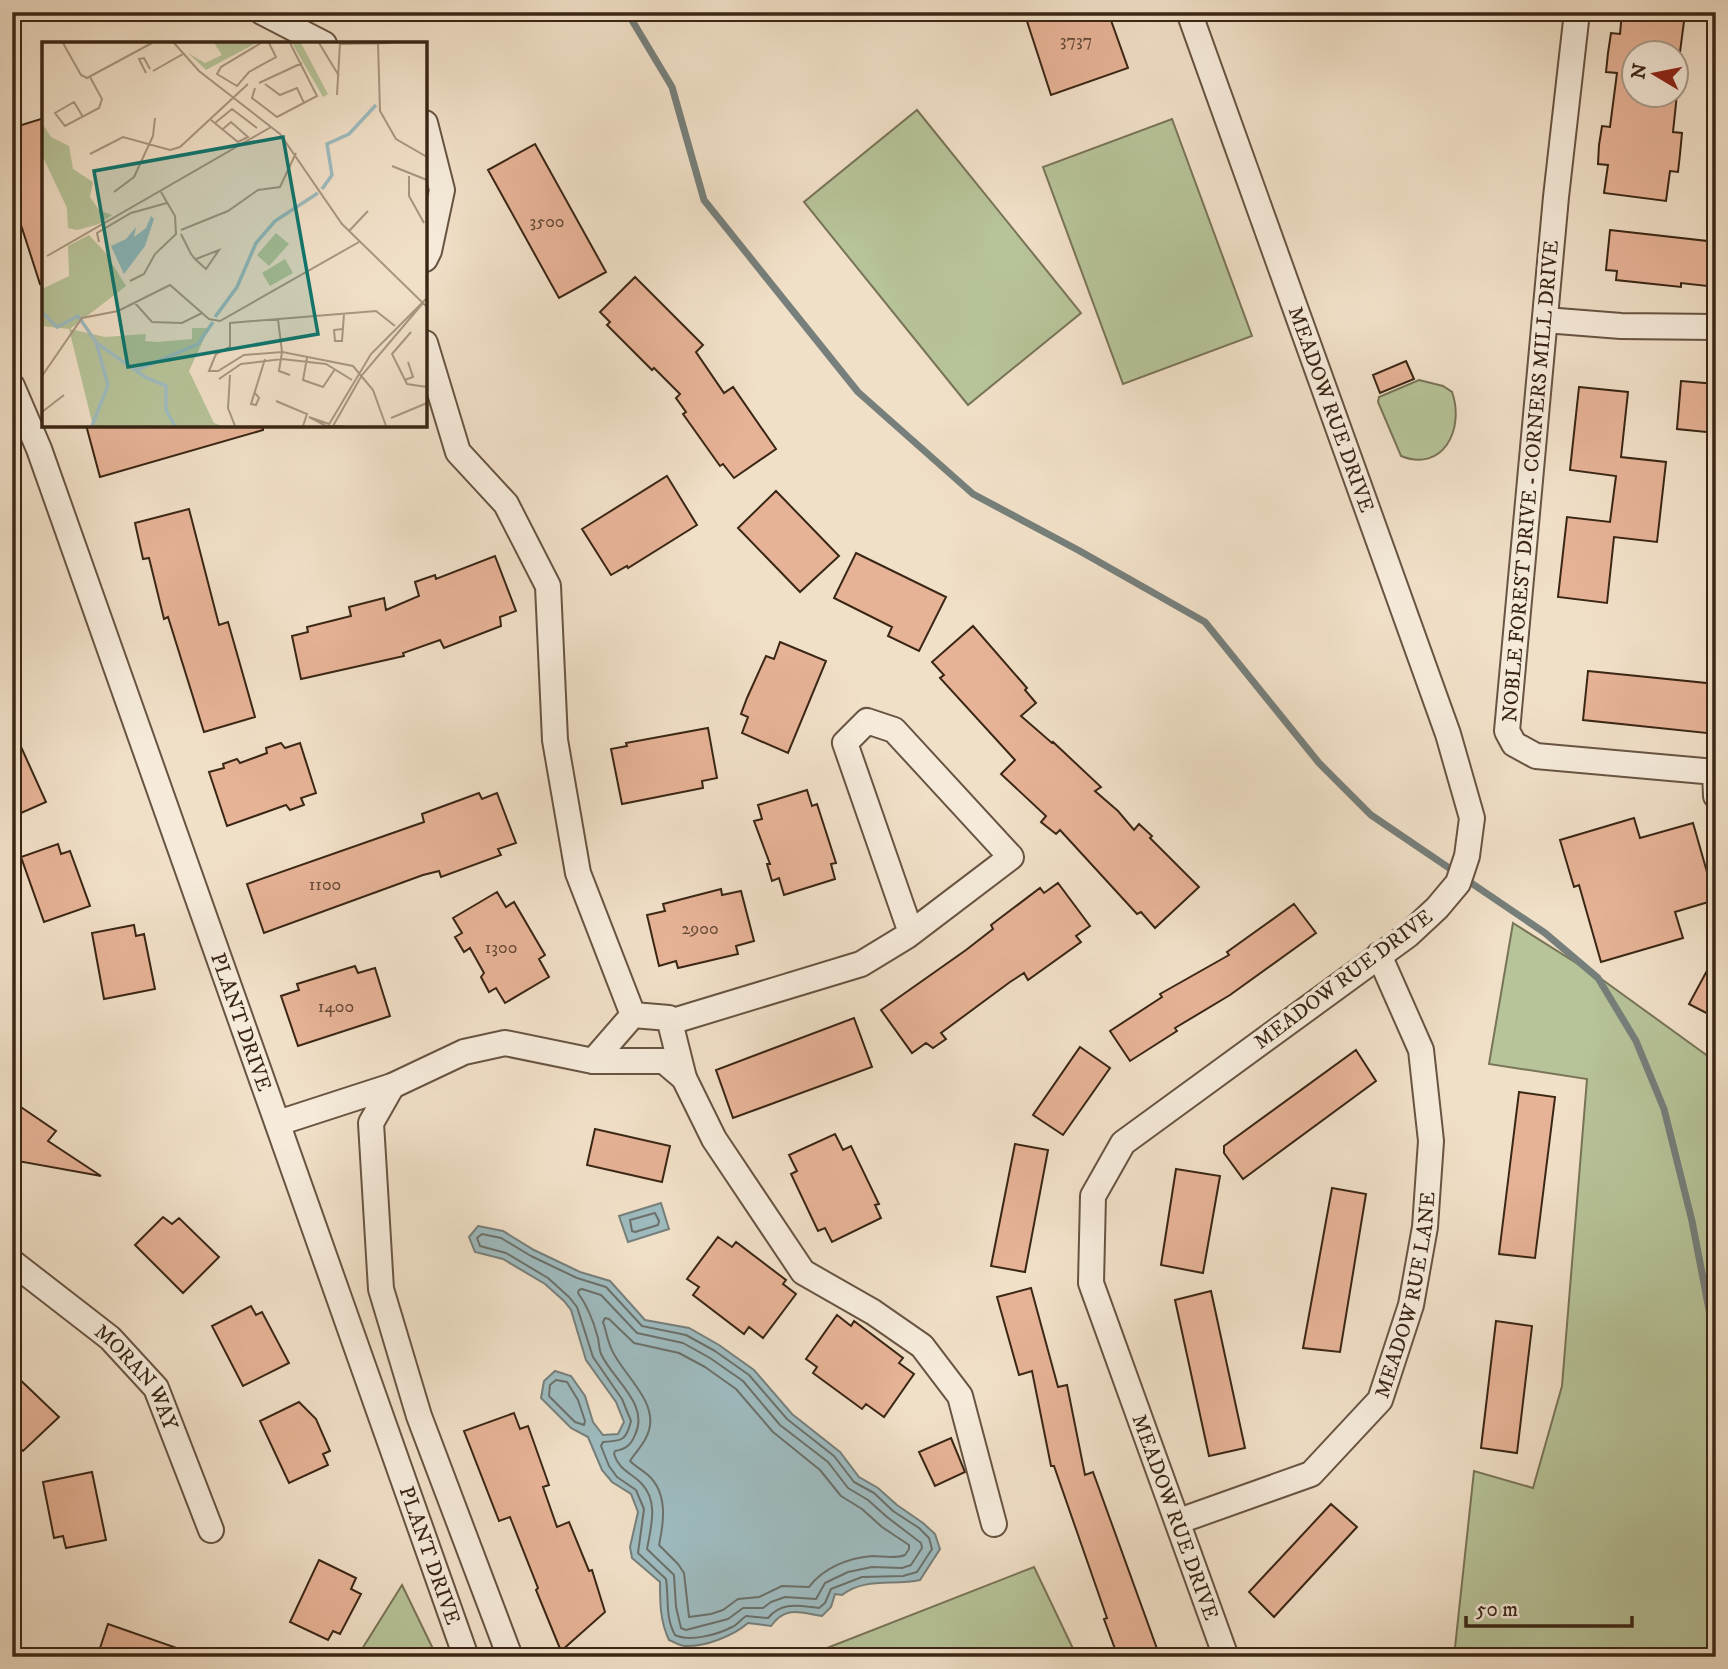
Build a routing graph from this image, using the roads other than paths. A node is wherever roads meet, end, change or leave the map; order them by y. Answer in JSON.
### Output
{"nodes":[{"id":1,"x":262,"y":12,"type":"edge"},
{"id":2,"x":1189,"y":12,"type":"edge"},
{"id":3,"x":1577,"y":12,"type":"edge"},
{"id":4,"x":320,"y":42,"type":"edge"},
{"id":5,"x":427,"y":131,"type":"edge"},
{"id":6,"x":427,"y":256,"type":"edge"},
{"id":7,"x":1545,"y":320,"type":"junction"},
{"id":8,"x":1716,"y":327,"type":"edge"},
{"id":9,"x":427,"y":350,"type":"edge"},
{"id":10,"x":12,"y":386,"type":"edge"},
{"id":11,"x":1715,"y":784,"type":"edge"},
{"id":12,"x":911,"y":933,"type":"junction"},
{"id":13,"x":1379,"y":956,"type":"junction"},
{"id":14,"x":633,"y":1015,"type":"junction"},
{"id":15,"x":670,"y":1022,"type":"junction"},
{"id":16,"x":593,"y":1062,"type":"junction"},
{"id":17,"x":684,"y":1077,"type":"junction"},
{"id":18,"x":392,"y":1086,"type":"junction"},
{"id":19,"x":278,"y":1123,"type":"junction"},
{"id":20,"x":12,"y":1262,"type":"edge"},
{"id":21,"x":1179,"y":1521,"type":"junction"},
{"id":22,"x":994,"y":1524,"type":"dead end"},
{"id":23,"x":211,"y":1531,"type":"dead end"},
{"id":24,"x":466,"y":1657,"type":"edge"},
{"id":25,"x":510,"y":1657,"type":"edge"},
{"id":26,"x":1226,"y":1657,"type":"edge"}],
"edges":[{"from":1,"to":4,"type":"street"},
{"from":2,"to":13,"type":"street","name":"MEADOW RUE DRIVE"},
{"from":3,"to":7,"type":"street","name":"NOBLE FOREST DRIVE - CORNERS MILL DRIVE"},
{"from":5,"to":6,"type":"street"},
{"from":7,"to":8,"type":"street"},
{"from":7,"to":11,"type":"street","name":"NOBLE FOREST DRIVE - CORNERS MILL DRIVE"},
{"from":9,"to":14,"type":"street"},
{"from":10,"to":19,"type":"street","name":"PLANT DRIVE"},
{"from":12,"to":12,"type":"street"},
{"from":12,"to":15,"type":"street"},
{"from":13,"to":21,"type":"street","name":"MEADOW RUE LANE"},
{"from":13,"to":21,"type":"street","name":"MEADOW RUE DRIVE"},
{"from":14,"to":15,"type":"street"},
{"from":14,"to":16,"type":"street"},
{"from":15,"to":17,"type":"street"},
{"from":16,"to":17,"type":"street"},
{"from":16,"to":18,"type":"street"},
{"from":17,"to":22,"type":"street"},
{"from":18,"to":19,"type":"street"},
{"from":18,"to":25,"type":"street"},
{"from":19,"to":24,"type":"street","name":"PLANT DRIVE"},
{"from":20,"to":23,"type":"street","name":"MORAN WAY"},
{"from":21,"to":26,"type":"street","name":"MEADOW RUE DRIVE"}]}
